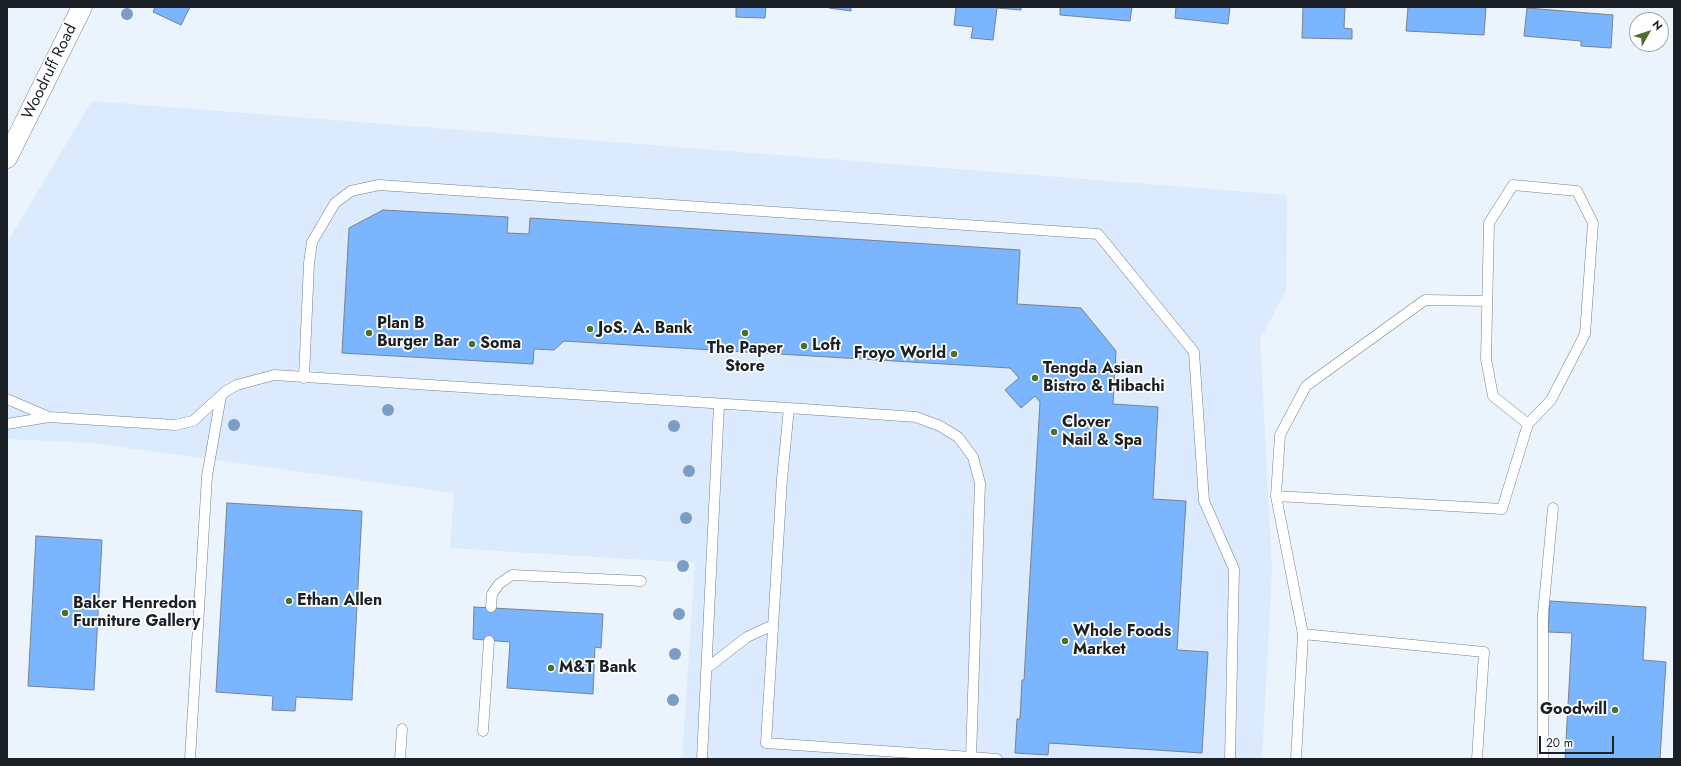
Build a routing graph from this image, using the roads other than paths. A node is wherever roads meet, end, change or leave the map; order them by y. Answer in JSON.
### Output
{"nodes":[{"id":1,"x":82,"y":7,"type":"edge"},
{"id":2,"x":7,"y":158,"type":"edge"},
{"id":3,"x":1487,"y":301,"type":"junction"},
{"id":4,"x":304,"y":378,"type":"junction"},
{"id":5,"x":221,"y":396,"type":"junction"},
{"id":6,"x":7,"y":399,"type":"edge"},
{"id":7,"x":719,"y":405,"type":"junction"},
{"id":8,"x":789,"y":408,"type":"junction"},
{"id":9,"x":49,"y":417,"type":"junction"},
{"id":10,"x":7,"y":424,"type":"edge"},
{"id":11,"x":1528,"y":424,"type":"junction"},
{"id":12,"x":1276,"y":496,"type":"junction"},
{"id":13,"x":1553,"y":508,"type":"dead end"},
{"id":14,"x":641,"y":581,"type":"dead end"},
{"id":15,"x":491,"y":608,"type":"dead end"},
{"id":16,"x":773,"y":625,"type":"junction"},
{"id":17,"x":1303,"y":634,"type":"junction"},
{"id":18,"x":489,"y":641,"type":"dead end"},
{"id":19,"x":707,"y":668,"type":"junction"},
{"id":20,"x":402,"y":729,"type":"dead end"},
{"id":21,"x":483,"y":731,"type":"dead end"},
{"id":22,"x":971,"y":757,"type":"junction"},
{"id":23,"x":190,"y":759,"type":"edge"},
{"id":24,"x":400,"y":759,"type":"edge"},
{"id":25,"x":702,"y":759,"type":"edge"},
{"id":26,"x":997,"y":759,"type":"edge"},
{"id":27,"x":1230,"y":759,"type":"edge"},
{"id":28,"x":1296,"y":759,"type":"edge"},
{"id":29,"x":1477,"y":759,"type":"edge"},
{"id":30,"x":1543,"y":759,"type":"edge"}],
"edges":[{"from":1,"to":2,"type":"street","name":"Woodruff Road"},
{"from":3,"to":11,"type":"lane"},
{"from":3,"to":11,"type":"lane"},
{"from":3,"to":12,"type":"lane"},
{"from":4,"to":5,"type":"lane"},
{"from":4,"to":7,"type":"lane"},
{"from":4,"to":27,"type":"lane"},
{"from":5,"to":9,"type":"lane"},
{"from":5,"to":23,"type":"lane"},
{"from":6,"to":9,"type":"lane"},
{"from":7,"to":8,"type":"lane"},
{"from":7,"to":19,"type":"lane"},
{"from":8,"to":16,"type":"lane"},
{"from":8,"to":22,"type":"lane"},
{"from":9,"to":10,"type":"lane"},
{"from":11,"to":12,"type":"lane"},
{"from":12,"to":17,"type":"lane"},
{"from":13,"to":30,"type":"lane"},
{"from":14,"to":15,"type":"lane"},
{"from":16,"to":19,"type":"lane"},
{"from":16,"to":22,"type":"lane"},
{"from":17,"to":28,"type":"lane"},
{"from":17,"to":29,"type":"lane"},
{"from":18,"to":21,"type":"lane"},
{"from":19,"to":25,"type":"lane"},
{"from":20,"to":24,"type":"lane"},
{"from":22,"to":26,"type":"lane"}]}
